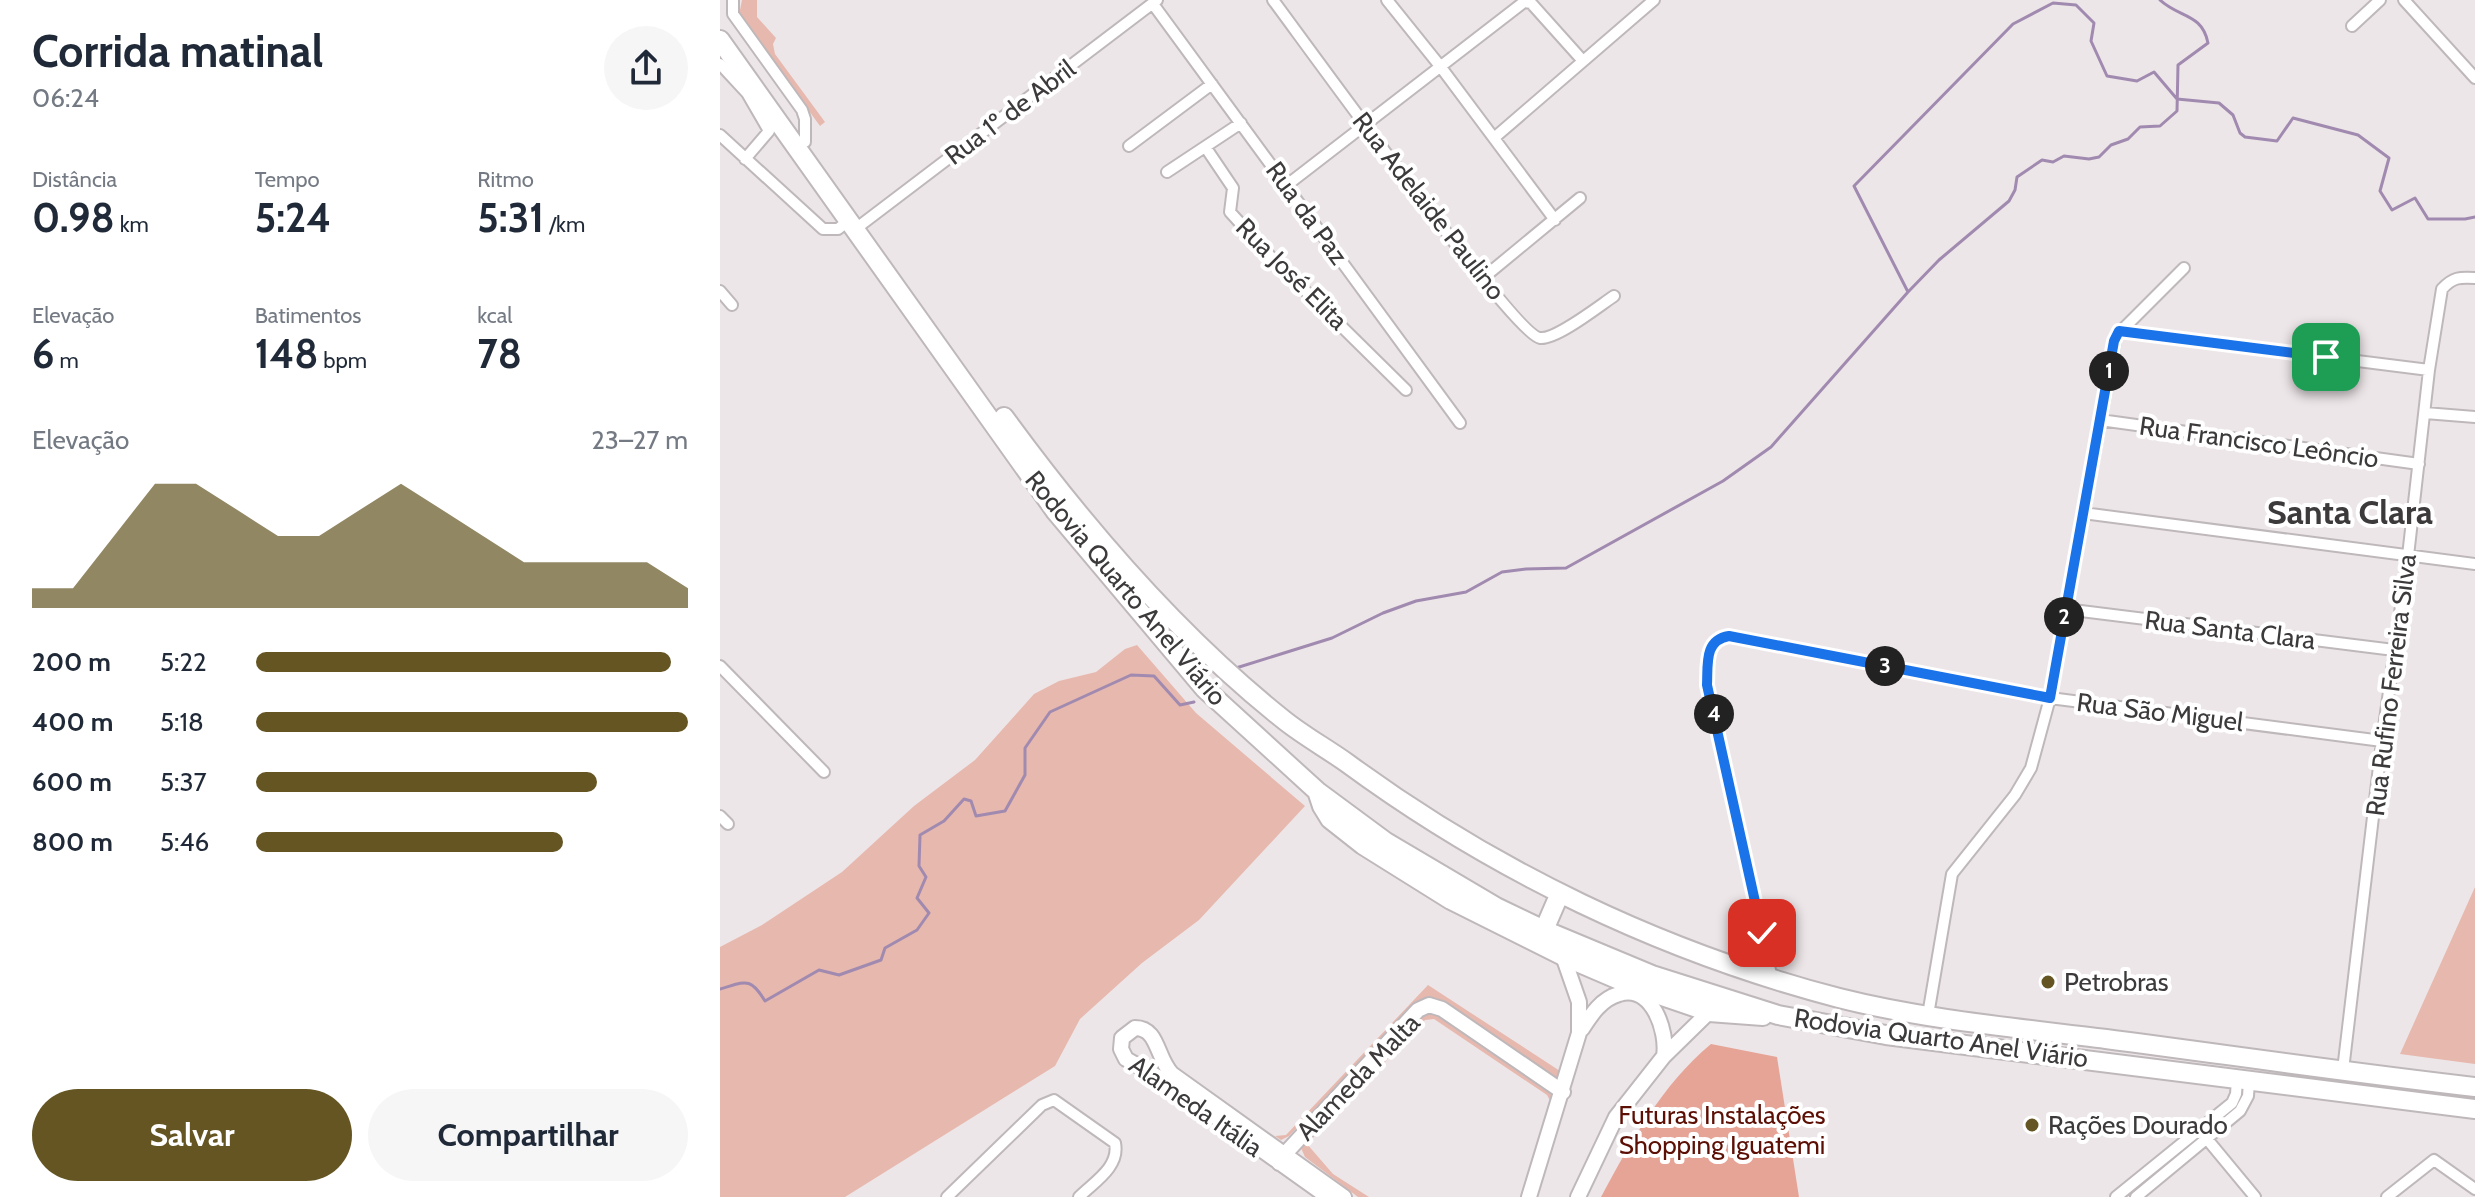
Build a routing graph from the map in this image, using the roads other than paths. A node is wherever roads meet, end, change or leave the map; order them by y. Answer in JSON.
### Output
{"nodes":[{"id":1,"x":733,"y":0,"type":"edge"},
{"id":2,"x":1273,"y":0,"type":"edge"},
{"id":3,"x":1387,"y":0,"type":"edge"},
{"id":4,"x":1654,"y":0,"type":"edge"},
{"id":5,"x":2380,"y":0,"type":"edge"},
{"id":6,"x":2404,"y":0,"type":"edge"},
{"id":7,"x":1155,"y":2,"type":"edge"},
{"id":8,"x":1510,"y":4,"type":"edge"},
{"id":9,"x":720,"y":23,"type":"edge"},
{"id":10,"x":2352,"y":26,"type":"dead end"},
{"id":11,"x":720,"y":40,"type":"edge"},
{"id":12,"x":1583,"y":61,"type":"junction"},
{"id":13,"x":720,"y":64,"type":"edge"},
{"id":14,"x":1440,"y":66,"type":"junction"},
{"id":15,"x":2475,"y":78,"type":"edge"},
{"id":16,"x":1212,"y":84,"type":"junction"},
{"id":17,"x":1241,"y":123,"type":"junction"},
{"id":18,"x":1365,"y":125,"type":"junction"},
{"id":19,"x":776,"y":129,"type":"junction"},
{"id":20,"x":720,"y":135,"type":"edge"},
{"id":21,"x":1494,"y":138,"type":"junction"},
{"id":22,"x":805,"y":142,"type":"junction"},
{"id":23,"x":1129,"y":146,"type":"dead end"},
{"id":24,"x":1206,"y":148,"type":"junction"},
{"id":25,"x":745,"y":159,"type":"junction"},
{"id":26,"x":1167,"y":172,"type":"dead end"},
{"id":27,"x":1287,"y":185,"type":"junction"},
{"id":28,"x":1580,"y":198,"type":"dead end"},
{"id":29,"x":1555,"y":220,"type":"junction"},
{"id":30,"x":855,"y":223,"type":"junction"},
{"id":31,"x":2184,"y":268,"type":"dead end"},
{"id":32,"x":1483,"y":278,"type":"junction"},
{"id":33,"x":2475,"y":278,"type":"edge"},
{"id":34,"x":720,"y":291,"type":"edge"},
{"id":35,"x":1614,"y":296,"type":"dead end"},
{"id":36,"x":732,"y":305,"type":"dead end"},
{"id":37,"x":2119,"y":331,"type":"junction"},
{"id":38,"x":2429,"y":370,"type":"junction"},
{"id":39,"x":1406,"y":390,"type":"dead end"},
{"id":40,"x":2425,"y":413,"type":"junction"},
{"id":41,"x":2475,"y":417,"type":"edge"},
{"id":42,"x":2100,"y":420,"type":"junction"},
{"id":43,"x":1460,"y":423,"type":"dead end"},
{"id":44,"x":2419,"y":464,"type":"junction"},
{"id":45,"x":2083,"y":513,"type":"junction"},
{"id":46,"x":2408,"y":556,"type":"junction"},
{"id":47,"x":2475,"y":564,"type":"edge"},
{"id":48,"x":2065,"y":609,"type":"junction"},
{"id":49,"x":2394,"y":650,"type":"junction"},
{"id":50,"x":720,"y":666,"type":"edge"},
{"id":51,"x":2050,"y":698,"type":"junction"},
{"id":52,"x":2382,"y":741,"type":"junction"},
{"id":53,"x":824,"y":772,"type":"dead end"},
{"id":54,"x":1317,"y":791,"type":"junction"},
{"id":55,"x":1560,"y":893,"type":"junction"},
{"id":56,"x":1544,"y":930,"type":"junction"},
{"id":57,"x":1563,"y":956,"type":"junction"},
{"id":58,"x":1772,"y":979,"type":"junction"},
{"id":59,"x":1709,"y":1012,"type":"junction"},
{"id":60,"x":1778,"y":1015,"type":"junction"},
{"id":61,"x":1928,"y":1015,"type":"junction"},
{"id":62,"x":1579,"y":1033,"type":"junction"},
{"id":63,"x":2091,"y":1037,"type":"junction"},
{"id":64,"x":1664,"y":1056,"type":"junction"},
{"id":65,"x":2238,"y":1056,"type":"junction"},
{"id":66,"x":1159,"y":1057,"type":"junction"},
{"id":67,"x":2090,"y":1060,"type":"junction"},
{"id":68,"x":1146,"y":1070,"type":"junction"},
{"id":69,"x":2343,"y":1070,"type":"junction"},
{"id":70,"x":2243,"y":1081,"type":"junction"},
{"id":71,"x":2475,"y":1087,"type":"edge"},
{"id":72,"x":1563,"y":1092,"type":"junction"},
{"id":73,"x":2475,"y":1109,"type":"edge"},
{"id":74,"x":2207,"y":1139,"type":"junction"},
{"id":75,"x":1279,"y":1163,"type":"junction"},
{"id":76,"x":2475,"y":1189,"type":"edge"},
{"id":77,"x":947,"y":1197,"type":"edge"},
{"id":78,"x":1079,"y":1197,"type":"edge"},
{"id":79,"x":1328,"y":1197,"type":"edge"},
{"id":80,"x":1344,"y":1197,"type":"edge"},
{"id":81,"x":1529,"y":1197,"type":"edge"},
{"id":82,"x":1578,"y":1197,"type":"edge"},
{"id":83,"x":2116,"y":1197,"type":"edge"},
{"id":84,"x":2136,"y":1197,"type":"edge"},
{"id":85,"x":2255,"y":1197,"type":"edge"},
{"id":86,"x":2387,"y":1197,"type":"edge"}],
"edges":[{"from":1,"to":22,"type":"street"},
{"from":2,"to":18,"type":"street","name":"Rua Adelaide Paulino"},
{"from":3,"to":14,"type":"street"},
{"from":4,"to":12,"type":"street"},
{"from":5,"to":10,"type":"street"},
{"from":6,"to":15,"type":"street"},
{"from":7,"to":16,"type":"street","name":"Rua da Paz"},
{"from":7,"to":30,"type":"street","name":"Rua 1º de Abril"},
{"from":8,"to":12,"type":"street"},
{"from":8,"to":14,"type":"street"},
{"from":9,"to":22,"type":"highway","name":"Rodovia Quarto Anel Viário"},
{"from":11,"to":19,"type":"highway","name":"Rodovia Quarto Anel Viário"},
{"from":12,"to":21,"type":"street"},
{"from":13,"to":19,"type":"street"},
{"from":14,"to":18,"type":"street"},
{"from":14,"to":21,"type":"street"},
{"from":16,"to":17,"type":"street","name":"Rua da Paz"},
{"from":16,"to":23,"type":"street"},
{"from":17,"to":24,"type":"street"},
{"from":17,"to":27,"type":"street","name":"Rua da Paz"},
{"from":18,"to":27,"type":"street"},
{"from":18,"to":32,"type":"street","name":"Rua Adelaide Paulino"},
{"from":19,"to":25,"type":"street"},
{"from":19,"to":30,"type":"highway","name":"Rodovia Quarto Anel Viário"},
{"from":20,"to":25,"type":"street"},
{"from":21,"to":29,"type":"street"},
{"from":22,"to":30,"type":"highway","name":"Rodovia Quarto Anel Viário"},
{"from":24,"to":26,"type":"street"},
{"from":24,"to":39,"type":"street","name":"Rua José Elita"},
{"from":25,"to":30,"type":"street"},
{"from":27,"to":43,"type":"street","name":"Rua da Paz"},
{"from":28,"to":29,"type":"street"},
{"from":29,"to":32,"type":"street"},
{"from":30,"to":54,"type":"highway","name":"Rodovia Quarto Anel Viário"},
{"from":30,"to":55,"type":"highway","name":"Rodovia Quarto Anel Viário"},
{"from":31,"to":37,"type":"street"},
{"from":32,"to":35,"type":"street","name":"Rua Adelaide Paulino"},
{"from":33,"to":38,"type":"street","name":"Rua Rufino Ferreira Silva"},
{"from":34,"to":36,"type":"street"},
{"from":37,"to":38,"type":"street"},
{"from":37,"to":42,"type":"street"},
{"from":38,"to":40,"type":"street","name":"Rua Rufino Ferreira Silva"},
{"from":40,"to":41,"type":"street"},
{"from":40,"to":44,"type":"street","name":"Rua Rufino Ferreira Silva"},
{"from":42,"to":44,"type":"street","name":"Rua Francisco Leôncio"},
{"from":42,"to":45,"type":"street"},
{"from":44,"to":46,"type":"street","name":"Rua Rufino Ferreira Silva"},
{"from":45,"to":46,"type":"street"},
{"from":45,"to":48,"type":"street"},
{"from":46,"to":47,"type":"street"},
{"from":46,"to":49,"type":"street","name":"Rua Rufino Ferreira Silva"},
{"from":48,"to":49,"type":"street","name":"Rua Santa Clara"},
{"from":48,"to":51,"type":"street"},
{"from":49,"to":52,"type":"street","name":"Rua Rufino Ferreira Silva"},
{"from":50,"to":53,"type":"street"},
{"from":51,"to":52,"type":"street","name":"Rua São Miguel"},
{"from":51,"to":58,"type":"street","name":"Rua São Miguel"},
{"from":51,"to":61,"type":"street"},
{"from":52,"to":69,"type":"street","name":"Rua Rufino Ferreira Silva"},
{"from":54,"to":56,"type":"highway","name":"Rodovia Quarto Anel Viário"},
{"from":54,"to":57,"type":"highway"},
{"from":55,"to":56,"type":"highway"},
{"from":55,"to":58,"type":"highway","name":"Rodovia Quarto Anel Viário"},
{"from":56,"to":60,"type":"highway","name":"Rodovia Quarto Anel Viário"},
{"from":57,"to":59,"type":"highway"},
{"from":57,"to":62,"type":"street"},
{"from":58,"to":61,"type":"highway","name":"Rodovia Quarto Anel Viário"},
{"from":59,"to":60,"type":"highway"},
{"from":59,"to":64,"type":"street"},
{"from":60,"to":67,"type":"highway","name":"Rodovia Quarto Anel Viário"},
{"from":61,"to":63,"type":"highway","name":"Rodovia Quarto Anel Viário"},
{"from":62,"to":64,"type":"street"},
{"from":62,"to":72,"type":"street"},
{"from":63,"to":65,"type":"highway","name":"Rodovia Quarto Anel Viário"},
{"from":63,"to":67,"type":"highway"},
{"from":64,"to":82,"type":"street"},
{"from":65,"to":69,"type":"highway","name":"Rodovia Quarto Anel Viário"},
{"from":65,"to":70,"type":"highway"},
{"from":66,"to":68,"type":"street"},
{"from":66,"to":68,"type":"street","name":"Alameda Itália"},
{"from":66,"to":75,"type":"street","name":"Alameda Itália"},
{"from":67,"to":70,"type":"highway","name":"Rodovia Quarto Anel Viário"},
{"from":68,"to":75,"type":"street","name":"Alameda Itália"},
{"from":69,"to":71,"type":"highway","name":"Rodovia Quarto Anel Viário"},
{"from":70,"to":73,"type":"highway","name":"Rodovia Quarto Anel Viário"},
{"from":70,"to":74,"type":"street"},
{"from":70,"to":83,"type":"street"},
{"from":72,"to":75,"type":"street","name":"Alameda Malta"},
{"from":72,"to":81,"type":"street"},
{"from":74,"to":84,"type":"street"},
{"from":74,"to":85,"type":"street"},
{"from":75,"to":79,"type":"street","name":"Alameda Itália"},
{"from":75,"to":80,"type":"street","name":"Alameda Itália"},
{"from":76,"to":86,"type":"street"},
{"from":77,"to":78,"type":"street"}]}
